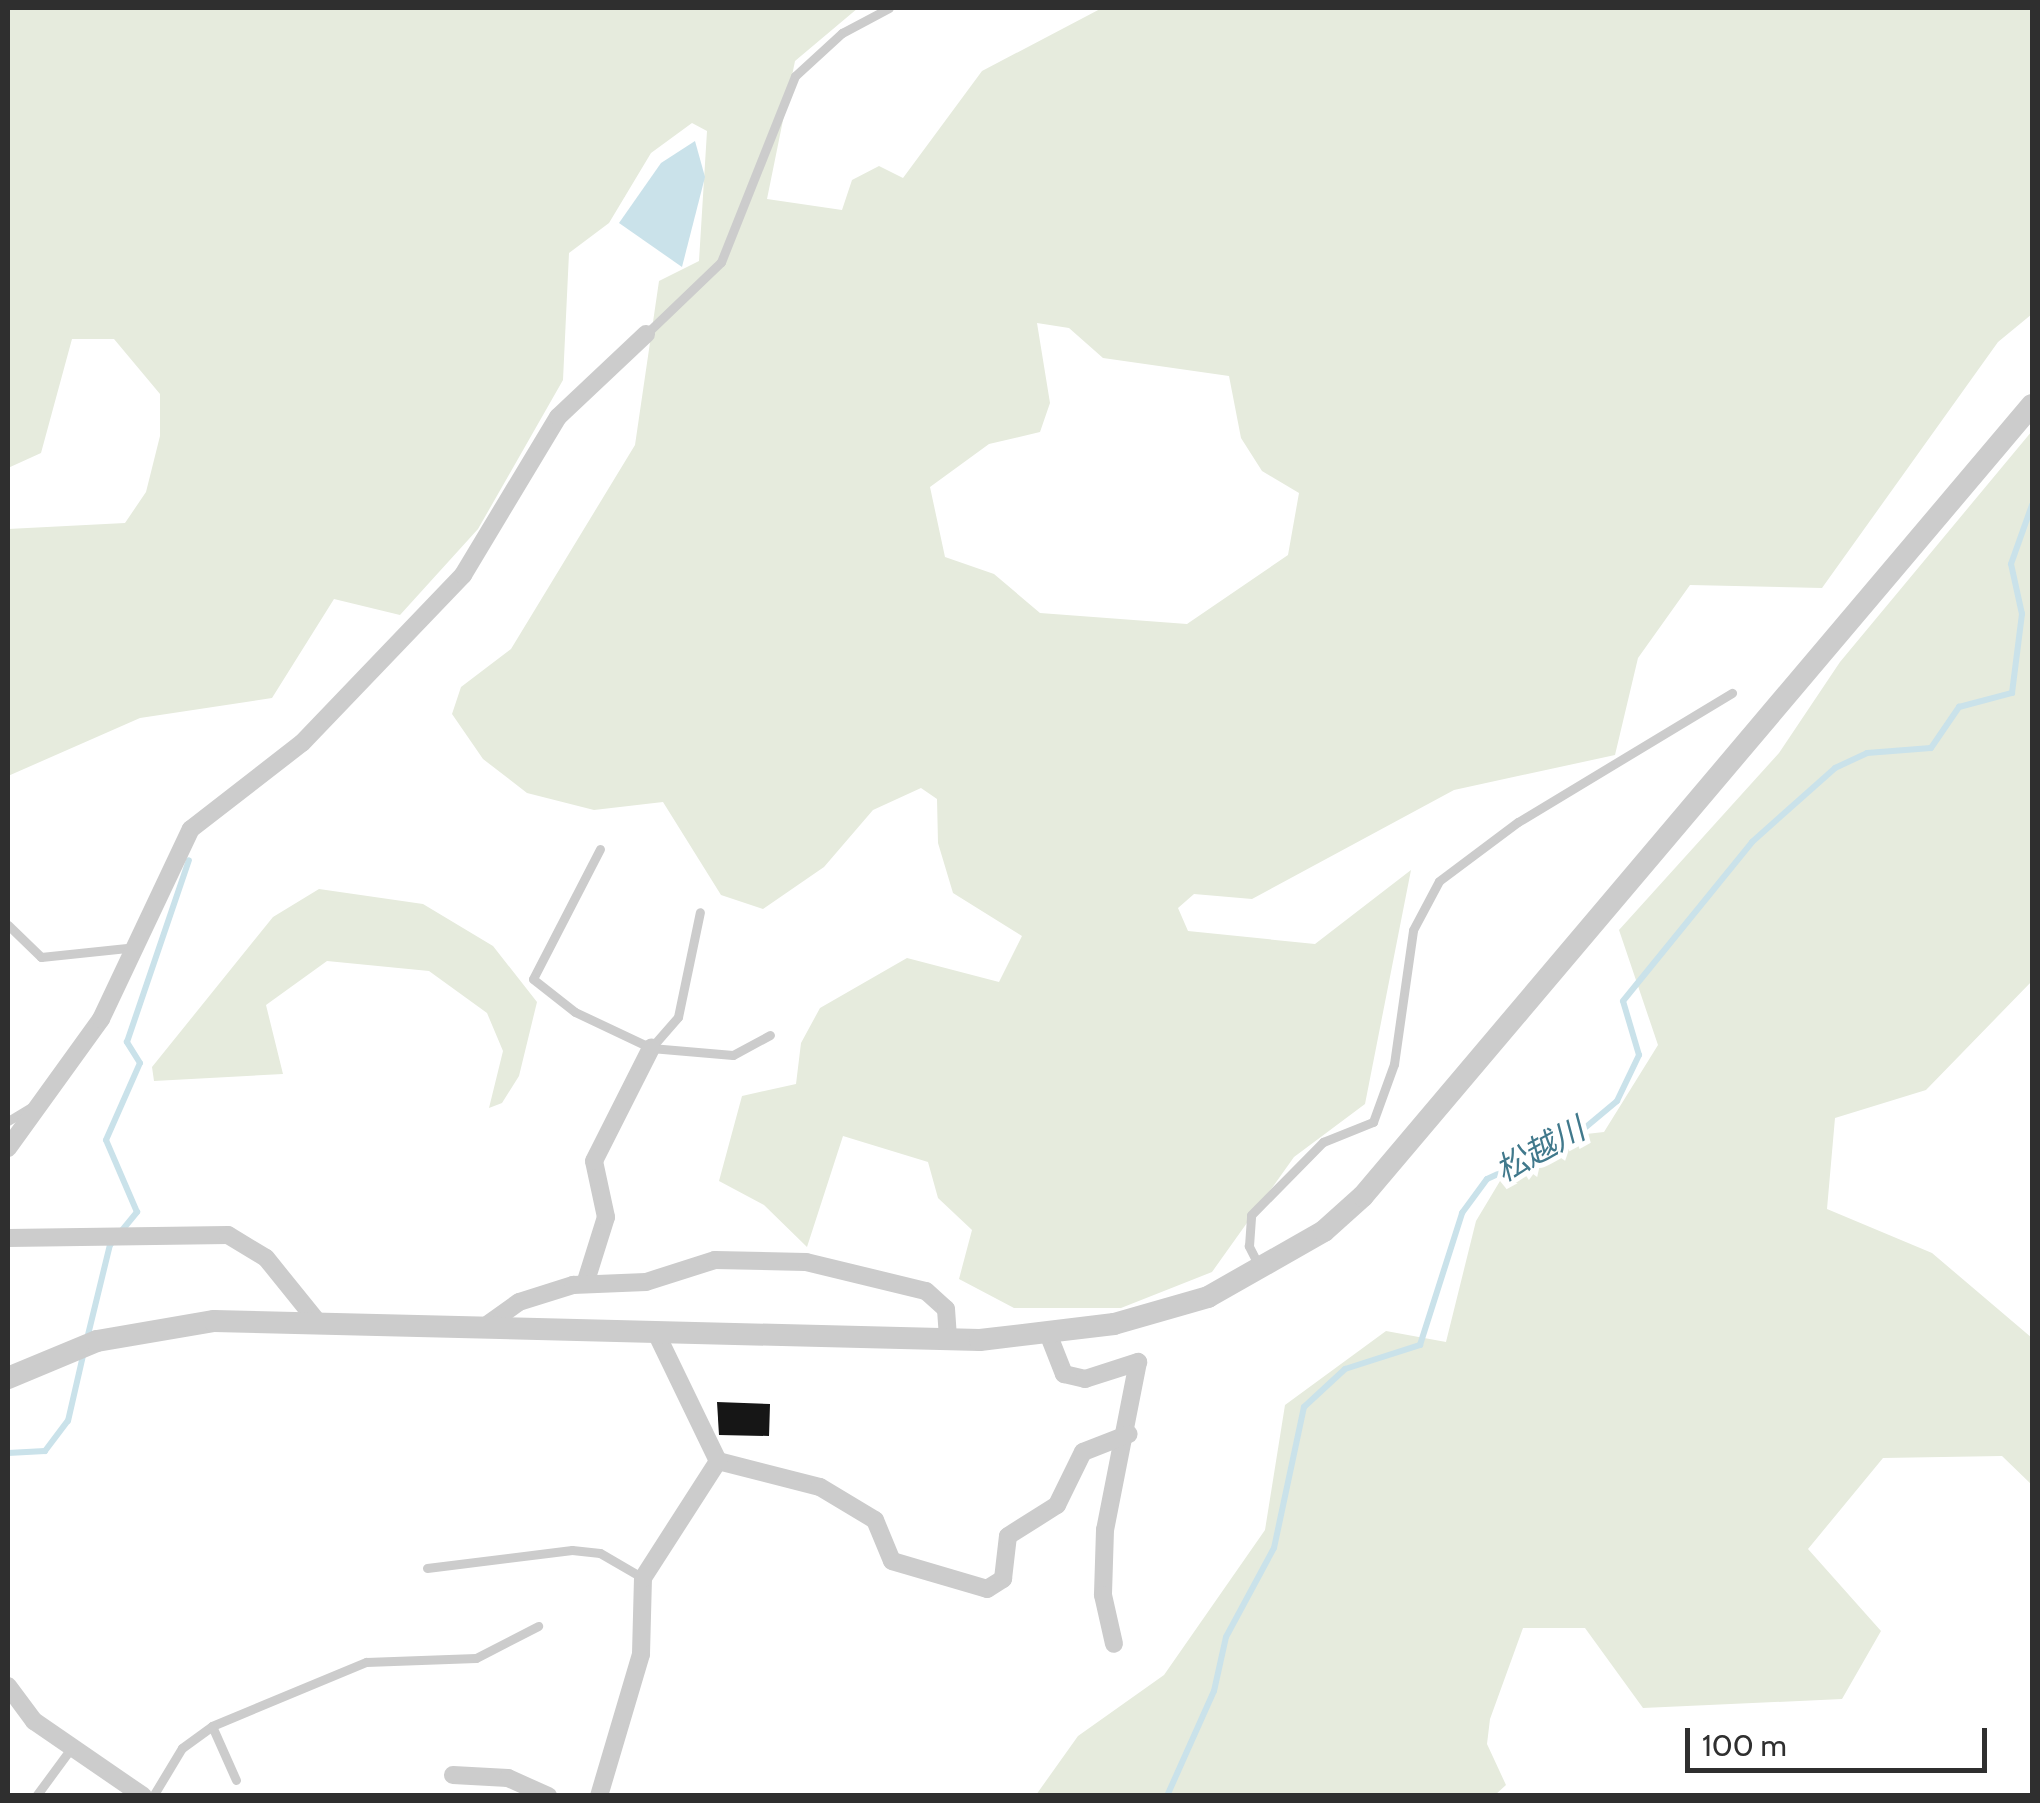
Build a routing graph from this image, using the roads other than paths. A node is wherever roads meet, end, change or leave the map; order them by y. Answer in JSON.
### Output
{"nodes":[{"id":1,"x":888,"y":8,"type":"edge"},
{"id":2,"x":646,"y":334,"type":"joint"},
{"id":3,"x":2032,"y":404,"type":"edge"},
{"id":4,"x":1732,"y":694,"type":"dead end"},
{"id":5,"x":600,"y":849,"type":"dead end"},
{"id":6,"x":700,"y":912,"type":"dead end"},
{"id":7,"x":8,"y":926,"type":"edge"},
{"id":8,"x":141,"y":946,"type":"junction"},
{"id":9,"x":770,"y":1035,"type":"dead end"},
{"id":10,"x":651,"y":1048,"type":"junction"},
{"id":11,"x":39,"y":1101,"type":"junction"},
{"id":12,"x":8,"y":1121,"type":"edge"},
{"id":13,"x":8,"y":1148,"type":"edge"},
{"id":14,"x":8,"y":1238,"type":"edge"},
{"id":15,"x":1261,"y":1270,"type":"junction"},
{"id":16,"x":585,"y":1284,"type":"junction"},
{"id":17,"x":316,"y":1320,"type":"junction"},
{"id":18,"x":484,"y":1327,"type":"junction"},
{"id":19,"x":656,"y":1333,"type":"junction"},
{"id":20,"x":1048,"y":1336,"type":"junction"},
{"id":21,"x":948,"y":1339,"type":"junction"},
{"id":22,"x":8,"y":1378,"type":"edge"},
{"id":23,"x":1129,"y":1434,"type":"junction"},
{"id":24,"x":718,"y":1462,"type":"junction"},
{"id":25,"x":427,"y":1568,"type":"dead end"},
{"id":26,"x":643,"y":1578,"type":"junction"},
{"id":27,"x":538,"y":1626,"type":"dead end"},
{"id":28,"x":1114,"y":1644,"type":"dead end"},
{"id":29,"x":8,"y":1686,"type":"edge"},
{"id":30,"x":212,"y":1726,"type":"junction"},
{"id":31,"x":72,"y":1746,"type":"junction"},
{"id":32,"x":453,"y":1775,"type":"dead end"},
{"id":33,"x":236,"y":1780,"type":"dead end"},
{"id":34,"x":36,"y":1796,"type":"edge"},
{"id":35,"x":143,"y":1796,"type":"edge"},
{"id":36,"x":153,"y":1796,"type":"edge"},
{"id":37,"x":548,"y":1796,"type":"edge"},
{"id":38,"x":599,"y":1796,"type":"edge"}],
"edges":[{"from":1,"to":2,"type":"lane"},
{"from":2,"to":8,"type":"street"},
{"from":3,"to":15,"type":"street"},
{"from":4,"to":15,"type":"lane"},
{"from":5,"to":10,"type":"lane"},
{"from":6,"to":10,"type":"lane"},
{"from":7,"to":8,"type":"lane"},
{"from":8,"to":11,"type":"street"},
{"from":9,"to":10,"type":"lane"},
{"from":10,"to":16,"type":"street"},
{"from":11,"to":12,"type":"lane"},
{"from":11,"to":13,"type":"street"},
{"from":14,"to":17,"type":"street"},
{"from":15,"to":20,"type":"street"},
{"from":16,"to":18,"type":"street"},
{"from":16,"to":21,"type":"street"},
{"from":17,"to":18,"type":"street"},
{"from":17,"to":22,"type":"street"},
{"from":18,"to":19,"type":"street"},
{"from":19,"to":21,"type":"street"},
{"from":19,"to":24,"type":"street"},
{"from":20,"to":21,"type":"street"},
{"from":20,"to":23,"type":"street"},
{"from":23,"to":24,"type":"street"},
{"from":23,"to":28,"type":"street"},
{"from":24,"to":26,"type":"street"},
{"from":25,"to":26,"type":"lane"},
{"from":26,"to":38,"type":"street"},
{"from":27,"to":30,"type":"lane"},
{"from":29,"to":31,"type":"street"},
{"from":30,"to":33,"type":"lane"},
{"from":30,"to":36,"type":"lane"},
{"from":31,"to":34,"type":"lane"},
{"from":31,"to":35,"type":"street"},
{"from":32,"to":37,"type":"street"}]}
